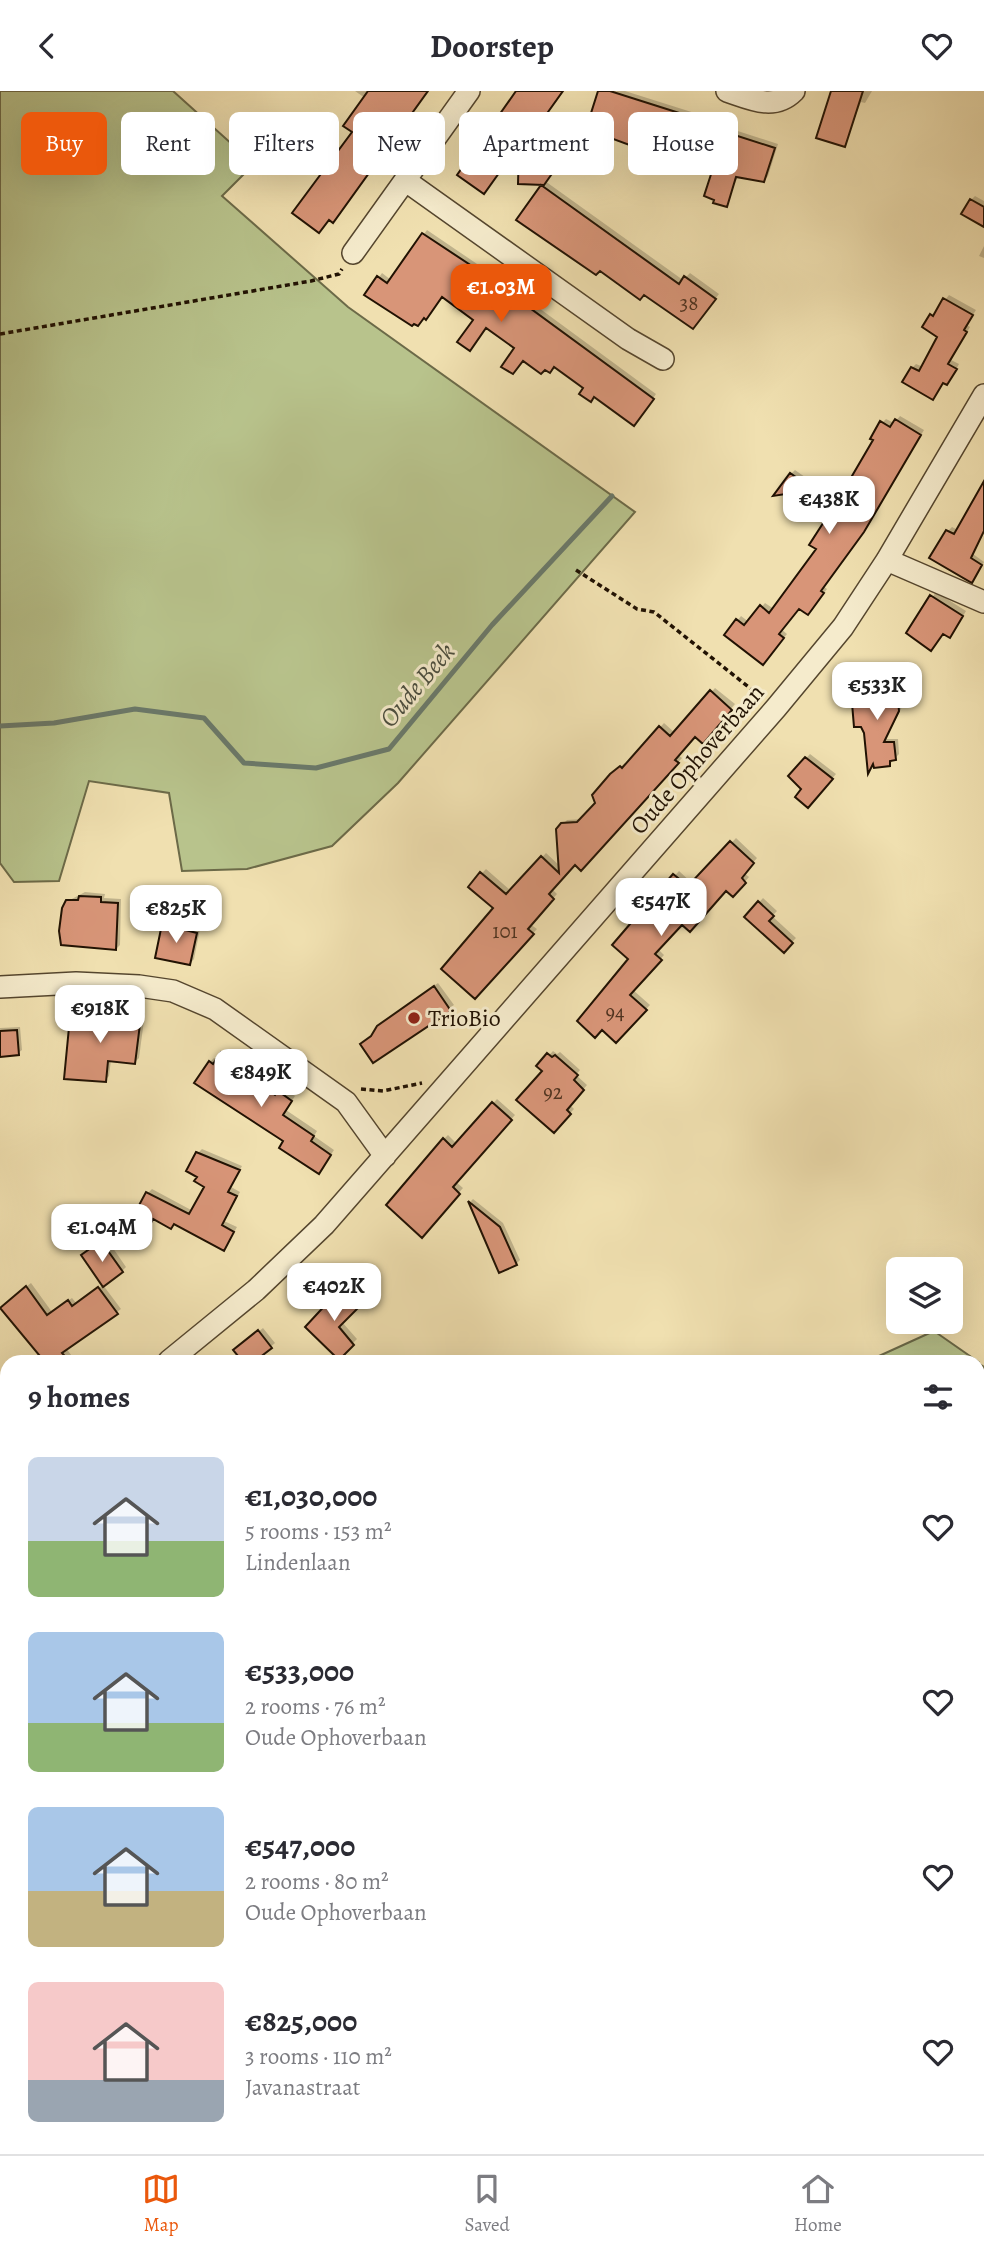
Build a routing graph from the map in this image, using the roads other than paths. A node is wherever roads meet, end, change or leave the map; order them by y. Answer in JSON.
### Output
{"nodes":[{"id":1,"x":469,"y":91,"type":"edge"},
{"id":2,"x":727,"y":91,"type":"edge"},
{"id":3,"x":794,"y":91,"type":"edge"},
{"id":4,"x":406,"y":181,"type":"junction"},
{"id":5,"x":353,"y":253,"type":"road end"},
{"id":6,"x":663,"y":359,"type":"dead end"},
{"id":7,"x":984,"y":394,"type":"edge"},
{"id":8,"x":887,"y":560,"type":"junction"},
{"id":9,"x":984,"y":602,"type":"edge"},
{"id":10,"x":0,"y":987,"type":"edge"},
{"id":11,"x":385,"y":1156,"type":"junction"},
{"id":12,"x":176,"y":1355,"type":"edge"}],
"edges":[{"from":1,"to":4,"type":"street"},
{"from":2,"to":3,"type":"street"},
{"from":4,"to":5,"type":"street"},
{"from":4,"to":6,"type":"street"},
{"from":7,"to":8,"type":"street","name":"Oude Ophoverbaan"},
{"from":8,"to":9,"type":"street"},
{"from":8,"to":11,"type":"street","name":"Oude Ophoverbaan"},
{"from":10,"to":11,"type":"street"},
{"from":11,"to":12,"type":"street","name":"Oude Ophoverbaan"}]}
